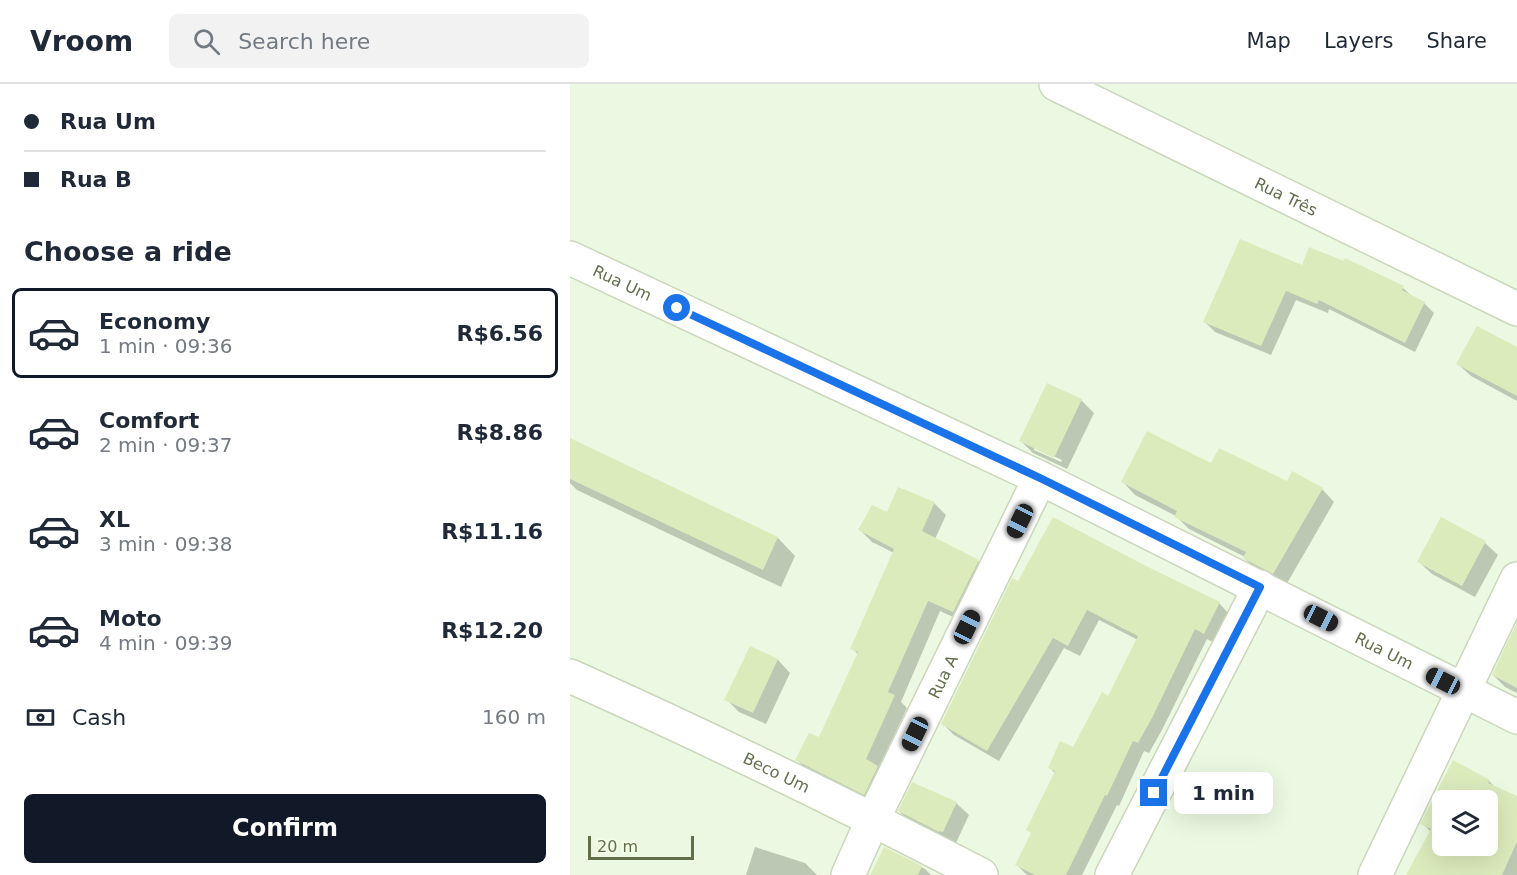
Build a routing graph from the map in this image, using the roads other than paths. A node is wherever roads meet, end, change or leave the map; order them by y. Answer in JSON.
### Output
{"nodes":[{"id":1,"x":1056,"y":84,"type":"edge"},
{"id":2,"x":570,"y":258,"type":"edge"},
{"id":3,"x":1517,"y":309,"type":"edge"},
{"id":4,"x":1040,"y":478,"type":"junction"},
{"id":5,"x":1517,"y":579,"type":"edge"},
{"id":6,"x":1260,"y":587,"type":"junction"},
{"id":7,"x":570,"y":676,"type":"edge"},
{"id":8,"x":1464,"y":691,"type":"junction"},
{"id":9,"x":1517,"y":717,"type":"edge"},
{"id":10,"x":873,"y":819,"type":"junction"},
{"id":11,"x":848,"y":875,"type":"edge"},
{"id":12,"x":981,"y":875,"type":"edge"},
{"id":13,"x":1112,"y":875,"type":"edge"},
{"id":14,"x":1375,"y":875,"type":"edge"}],
"edges":[{"from":1,"to":3,"type":"street","name":"Rua Três"},
{"from":2,"to":4,"type":"street","name":"Rua Um"},
{"from":4,"to":6,"type":"street","name":"Rua Um"},
{"from":4,"to":10,"type":"street","name":"Rua A"},
{"from":5,"to":8,"type":"street"},
{"from":6,"to":8,"type":"street","name":"Rua Um"},
{"from":6,"to":13,"type":"street"},
{"from":7,"to":10,"type":"street","name":"Beco Um"},
{"from":8,"to":9,"type":"street","name":"Rua Um"},
{"from":8,"to":14,"type":"street"},
{"from":10,"to":11,"type":"street","name":"Rua A"},
{"from":10,"to":12,"type":"street","name":"Beco Um"}]}
